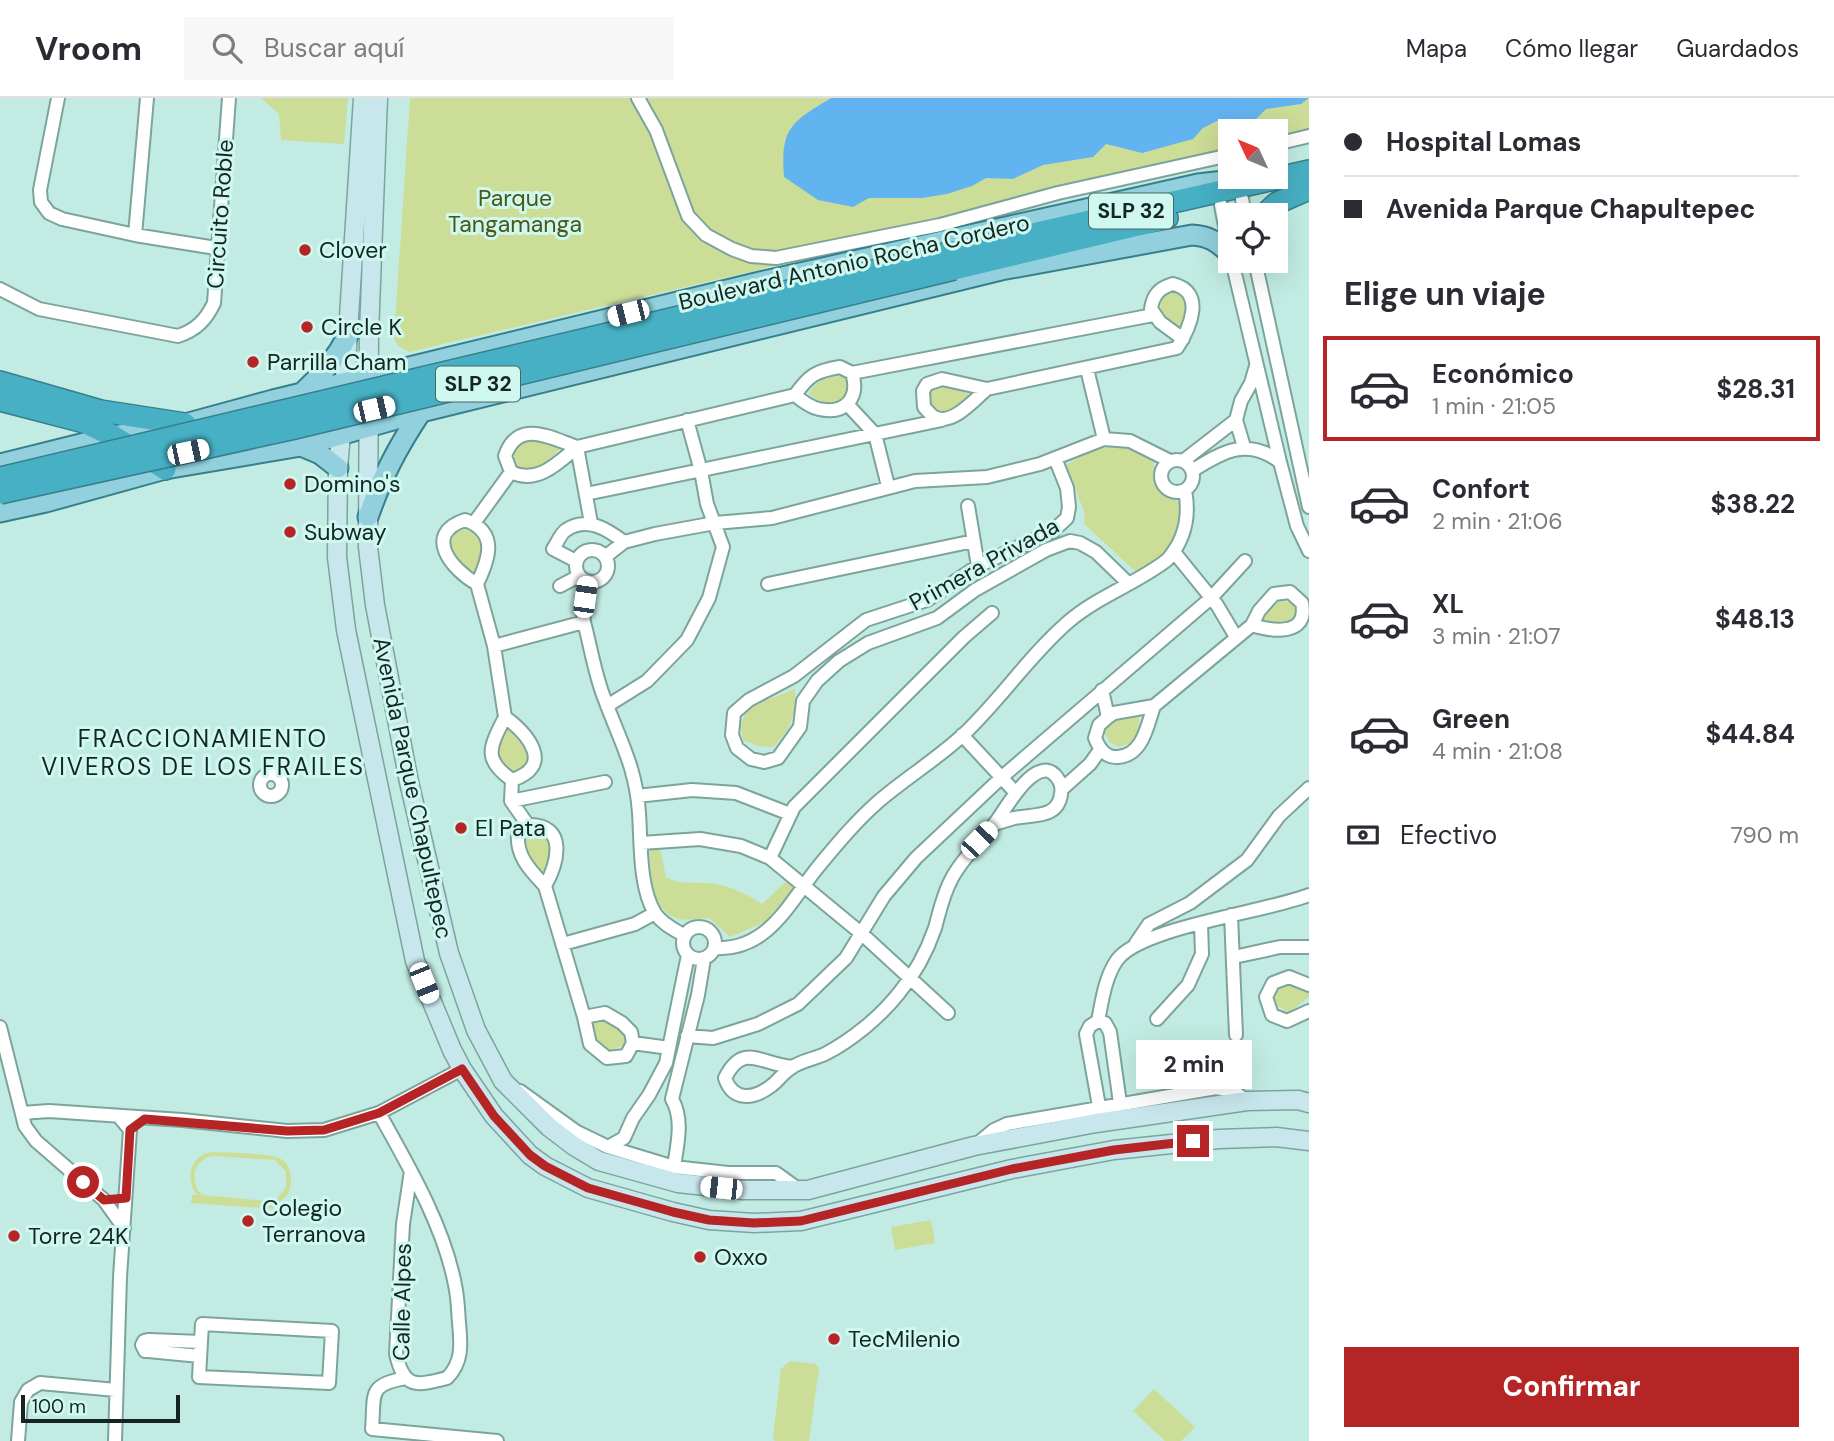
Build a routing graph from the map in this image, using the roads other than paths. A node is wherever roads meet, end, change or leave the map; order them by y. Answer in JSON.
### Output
{"nodes":[{"id":1,"x":58,"y":98,"type":"edge"},
{"id":2,"x":147,"y":98,"type":"edge"},
{"id":3,"x":229,"y":98,"type":"edge"},
{"id":4,"x":363,"y":98,"type":"edge"},
{"id":5,"x":378,"y":98,"type":"edge"},
{"id":6,"x":638,"y":98,"type":"edge"},
{"id":7,"x":1309,"y":136,"type":"edge"},
{"id":8,"x":1288,"y":141,"type":"edge"},
{"id":9,"x":1218,"y":158,"type":"edge"},
{"id":10,"x":1288,"y":176,"type":"edge"},
{"id":11,"x":1308,"y":179,"type":"edge"},
{"id":12,"x":1218,"y":182,"type":"edge"},
{"id":13,"x":1252,"y":203,"type":"edge"},
{"id":14,"x":1277,"y":203,"type":"edge"},
{"id":15,"x":1218,"y":206,"type":"edge"},
{"id":16,"x":135,"y":235,"type":"junction"},
{"id":17,"x":1062,"y":243,"type":"junction"},
{"id":18,"x":1218,"y":244,"type":"edge"},
{"id":19,"x":216,"y":248,"type":"junction"},
{"id":20,"x":954,"y":261,"type":"junction"},
{"id":21,"x":1001,"y":270,"type":"junction"},
{"id":22,"x":1235,"y":273,"type":"edge"},
{"id":23,"x":1258,"y":273,"type":"edge"},
{"id":24,"x":0,"y":289,"type":"edge"},
{"id":25,"x":1263,"y":298,"type":"junction"},
{"id":26,"x":1243,"y":302,"type":"junction"},
{"id":27,"x":1153,"y":315,"type":"junction"},
{"id":28,"x":348,"y":335,"type":"junction"},
{"id":29,"x":1184,"y":339,"type":"junction"},
{"id":30,"x":419,"y":364,"type":"junction"},
{"id":31,"x":1256,"y":365,"type":"junction"},
{"id":32,"x":1087,"y":369,"type":"junction"},
{"id":33,"x":852,"y":373,"type":"junction"},
{"id":34,"x":369,"y":376,"type":"junction"},
{"id":35,"x":0,"y":382,"type":"edge"},
{"id":36,"x":345,"y":382,"type":"junction"},
{"id":37,"x":987,"y":389,"type":"junction"},
{"id":38,"x":303,"y":393,"type":"junction"},
{"id":39,"x":794,"y":395,"type":"junction"},
{"id":40,"x":0,"y":400,"type":"edge"},
{"id":41,"x":273,"y":400,"type":"junction"},
{"id":42,"x":847,"y":404,"type":"junction"},
{"id":43,"x":421,"y":412,"type":"junction"},
{"id":44,"x":943,"y":419,"type":"junction"},
{"id":45,"x":687,"y":420,"type":"junction"},
{"id":46,"x":1236,"y":420,"type":"junction"},
{"id":47,"x":185,"y":424,"type":"junction"},
{"id":48,"x":369,"y":428,"type":"junction"},
{"id":49,"x":875,"y":434,"type":"junction"},
{"id":50,"x":341,"y":435,"type":"junction"},
{"id":51,"x":113,"y":436,"type":"junction"},
{"id":52,"x":1104,"y":439,"type":"junction"},
{"id":53,"x":1206,"y":443,"type":"junction"},
{"id":54,"x":292,"y":447,"type":"junction"},
{"id":55,"x":577,"y":447,"type":"junction"},
{"id":56,"x":1244,"y":447,"type":"junction"},
{"id":57,"x":1213,"y":457,"type":"junction"},
{"id":58,"x":1055,"y":458,"type":"junction"},
{"id":59,"x":1177,"y":461,"type":"junction"},
{"id":60,"x":1280,"y":462,"type":"junction"},
{"id":61,"x":0,"y":464,"type":"edge"},
{"id":62,"x":338,"y":468,"type":"junction"},
{"id":63,"x":165,"y":469,"type":"junction"},
{"id":64,"x":701,"y":471,"type":"junction"},
{"id":65,"x":1192,"y":471,"type":"junction"},
{"id":66,"x":512,"y":472,"type":"junction"},
{"id":67,"x":0,"y":478,"type":"edge"},
{"id":68,"x":888,"y":486,"type":"junction"},
{"id":69,"x":1185,"y":490,"type":"junction"},
{"id":70,"x":0,"y":493,"type":"edge"},
{"id":71,"x":586,"y":494,"type":"junction"},
{"id":72,"x":1308,"y":504,"type":"edge"},
{"id":73,"x":968,"y":506,"type":"dead end"},
{"id":74,"x":0,"y":512,"type":"edge"},
{"id":75,"x":368,"y":517,"type":"junction"},
{"id":76,"x":474,"y":523,"type":"junction"},
{"id":77,"x":591,"y":523,"type":"junction"},
{"id":78,"x":715,"y":523,"type":"junction"},
{"id":79,"x":974,"y":541,"type":"junction"},
{"id":80,"x":624,"y":542,"type":"junction"},
{"id":81,"x":1309,"y":551,"type":"edge"},
{"id":82,"x":1174,"y":552,"type":"junction"},
{"id":83,"x":605,"y":557,"type":"junction"},
{"id":84,"x":576,"y":561,"type":"junction"},
{"id":85,"x":1245,"y":561,"type":"dead end"},
{"id":86,"x":978,"y":566,"type":"junction"},
{"id":87,"x":583,"y":579,"type":"junction"},
{"id":88,"x":477,"y":584,"type":"junction"},
{"id":89,"x":768,"y":584,"type":"dead end"},
{"id":90,"x":1129,"y":584,"type":"junction"},
{"id":91,"x":560,"y":586,"type":"dead end"},
{"id":92,"x":1211,"y":598,"type":"junction"},
{"id":93,"x":992,"y":613,"type":"dead end"},
{"id":94,"x":584,"y":622,"type":"junction"},
{"id":95,"x":1252,"y":625,"type":"dead end"},
{"id":96,"x":1236,"y":637,"type":"junction"},
{"id":97,"x":494,"y":646,"type":"junction"},
{"id":98,"x":389,"y":687,"type":"junction"},
{"id":99,"x":1102,"y":690,"type":"junction"},
{"id":100,"x":357,"y":691,"type":"junction"},
{"id":101,"x":607,"y":706,"type":"junction"},
{"id":102,"x":1154,"y":706,"type":"junction"},
{"id":103,"x":505,"y":717,"type":"junction"},
{"id":104,"x":1108,"y":717,"type":"junction"},
{"id":105,"x":962,"y":735,"type":"junction"},
{"id":106,"x":1100,"y":750,"type":"junction"},
{"id":107,"x":1002,"y":777,"type":"junction"},
{"id":108,"x":512,"y":780,"type":"junction"},
{"id":109,"x":605,"y":782,"type":"dead end"},
{"id":110,"x":1309,"y":788,"type":"edge"},
{"id":111,"x":1062,"y":789,"type":"junction"},
{"id":112,"x":1015,"y":792,"type":"junction"},
{"id":113,"x":637,"y":796,"type":"junction"},
{"id":114,"x":511,"y":801,"type":"junction"},
{"id":115,"x":790,"y":814,"type":"junction"},
{"id":116,"x":994,"y":824,"type":"junction"},
{"id":117,"x":528,"y":825,"type":"junction"},
{"id":118,"x":641,"y":843,"type":"junction"},
{"id":119,"x":770,"y":858,"type":"junction"},
{"id":120,"x":804,"y":885,"type":"junction"},
{"id":121,"x":545,"y":886,"type":"junction"},
{"id":122,"x":1309,"y":895,"type":"edge"},
{"id":123,"x":655,"y":913,"type":"junction"},
{"id":124,"x":1231,"y":915,"type":"junction"},
{"id":125,"x":1201,"y":924,"type":"junction"},
{"id":126,"x":862,"y":934,"type":"junction"},
{"id":127,"x":685,"y":936,"type":"junction"},
{"id":128,"x":1136,"y":943,"type":"junction"},
{"id":129,"x":563,"y":944,"type":"junction"},
{"id":130,"x":1309,"y":947,"type":"edge"},
{"id":131,"x":715,"y":948,"type":"junction"},
{"id":132,"x":688,"y":955,"type":"junction"},
{"id":133,"x":1234,"y":957,"type":"junction"},
{"id":134,"x":704,"y":959,"type":"junction"},
{"id":135,"x":415,"y":961,"type":"junction"},
{"id":136,"x":910,"y":978,"type":"junction"},
{"id":137,"x":1309,"y":985,"type":"edge"},
{"id":138,"x":681,"y":990,"type":"junction"},
{"id":139,"x":698,"y":995,"type":"junction"},
{"id":140,"x":1309,"y":1011,"type":"edge"},
{"id":141,"x":948,"y":1013,"type":"dead end"},
{"id":142,"x":584,"y":1017,"type":"junction"},
{"id":143,"x":1157,"y":1019,"type":"dead end"},
{"id":144,"x":1098,"y":1021,"type":"junction"},
{"id":145,"x":0,"y":1027,"type":"edge"},
{"id":146,"x":476,"y":1031,"type":"junction"},
{"id":147,"x":1236,"y":1035,"type":"dead end"},
{"id":148,"x":687,"y":1036,"type":"junction"},
{"id":149,"x":633,"y":1043,"type":"junction"},
{"id":150,"x":669,"y":1048,"type":"junction"},
{"id":151,"x":666,"y":1063,"type":"junction"},
{"id":152,"x":680,"y":1066,"type":"junction"},
{"id":153,"x":792,"y":1067,"type":"junction"},
{"id":154,"x":462,"y":1069,"type":"junction"},
{"id":155,"x":503,"y":1081,"type":"junction"},
{"id":156,"x":1247,"y":1101,"type":"junction"},
{"id":157,"x":1120,"y":1103,"type":"junction"},
{"id":158,"x":1309,"y":1103,"type":"edge"},
{"id":159,"x":1099,"y":1106,"type":"junction"},
{"id":160,"x":49,"y":1111,"type":"junction"},
{"id":161,"x":22,"y":1112,"type":"junction"},
{"id":162,"x":379,"y":1113,"type":"junction"},
{"id":163,"x":120,"y":1118,"type":"junction"},
{"id":164,"x":145,"y":1119,"type":"junction"},
{"id":165,"x":130,"y":1130,"type":"junction"},
{"id":166,"x":1309,"y":1141,"type":"edge"},
{"id":167,"x":41,"y":1145,"type":"junction"},
{"id":168,"x":974,"y":1146,"type":"junction"},
{"id":169,"x":608,"y":1147,"type":"junction"},
{"id":170,"x":674,"y":1167,"type":"junction"},
{"id":171,"x":411,"y":1171,"type":"junction"},
{"id":172,"x":801,"y":1191,"type":"junction"},
{"id":173,"x":126,"y":1198,"type":"junction"},
{"id":174,"x":104,"y":1200,"type":"junction"},
{"id":175,"x":709,"y":1220,"type":"junction"},
{"id":176,"x":124,"y":1228,"type":"junction"},
{"id":177,"x":118,"y":1337,"type":"junction"},
{"id":178,"x":201,"y":1342,"type":"junction"},
{"id":179,"x":147,"y":1346,"type":"junction"},
{"id":180,"x":118,"y":1351,"type":"junction"},
{"id":181,"x":200,"y":1356,"type":"junction"},
{"id":182,"x":406,"y":1378,"type":"junction"},
{"id":183,"x":116,"y":1390,"type":"junction"},
{"id":184,"x":18,"y":1441,"type":"edge"},
{"id":185,"x":114,"y":1441,"type":"edge"},
{"id":186,"x":497,"y":1441,"type":"edge"}],
"edges":[{"from":1,"to":16,"type":"street"},
{"from":2,"to":16,"type":"street"},
{"from":3,"to":19,"type":"street","name":"Circuito Roble"},
{"from":4,"to":28,"type":"main road","name":"Avenida Parque Chapultepec"},
{"from":5,"to":34,"type":"main road","name":"Avenida Parque Chapultepec"},
{"from":6,"to":9,"type":"street"},
{"from":7,"to":8,"type":"street"},
{"from":10,"to":11,"type":"main road"},
{"from":11,"to":13,"type":"highway","number":"SLP 32"},
{"from":11,"to":14,"type":"highway"},
{"from":11,"to":20,"type":"highway","number":"SLP 32"},
{"from":12,"to":30,"type":"main road","name":"Boulevard Antonio Rocha Cordero"},
{"from":15,"to":17,"type":"highway","number":"SLP 32"},
{"from":16,"to":19,"type":"street"},
{"from":17,"to":20,"type":"highway","number":"SLP 32"},
{"from":17,"to":21,"type":"highway"},
{"from":18,"to":21,"type":"main road","name":"Boulevard Antonio Rocha Cordero"},
{"from":19,"to":24,"type":"street","name":"Circuito Roble"},
{"from":20,"to":67,"type":"highway","number":"SLP 32","bridge":true},
{"from":20,"to":70,"type":"highway","number":"SLP 32","bridge":true},
{"from":21,"to":43,"type":"main road","name":"Boulevard Antonio Rocha Cordero"},
{"from":22,"to":26,"type":"street"},
{"from":23,"to":25,"type":"street"},
{"from":25,"to":26,"type":"street"},
{"from":25,"to":72,"type":"street"},
{"from":26,"to":31,"type":"street"},
{"from":27,"to":29,"type":"street"},
{"from":27,"to":29,"type":"street"},
{"from":27,"to":33,"type":"street"},
{"from":28,"to":36,"type":"main road","name":"Avenida Parque Chapultepec"},
{"from":28,"to":38,"type":"main road"},
{"from":29,"to":32,"type":"street"},
{"from":30,"to":34,"type":"main road","name":"Boulevard Antonio Rocha Cordero"},
{"from":30,"to":43,"type":"main road"},
{"from":31,"to":46,"type":"street"},
{"from":31,"to":60,"type":"street"},
{"from":32,"to":37,"type":"street"},
{"from":32,"to":52,"type":"street"},
{"from":33,"to":39,"type":"street"},
{"from":33,"to":42,"type":"street"},
{"from":34,"to":36,"type":"main road","name":"Boulevard Antonio Rocha Cordero"},
{"from":34,"to":48,"type":"main road","name":"Avenida Parque Chapultepec"},
{"from":35,"to":47,"type":"highway"},
{"from":36,"to":38,"type":"main road","name":"Boulevard Antonio Rocha Cordero"},
{"from":36,"to":50,"type":"main road","name":"Avenida Parque Chapultepec"},
{"from":37,"to":44,"type":"street"},
{"from":37,"to":44,"type":"street"},
{"from":38,"to":41,"type":"main road","name":"Boulevard Antonio Rocha Cordero"},
{"from":39,"to":42,"type":"street"},
{"from":39,"to":45,"type":"street"},
{"from":40,"to":51,"type":"highway"},
{"from":41,"to":47,"type":"main road","name":"Boulevard Antonio Rocha Cordero"},
{"from":41,"to":54,"type":"main road"},
{"from":42,"to":49,"type":"street"},
{"from":43,"to":48,"type":"main road","name":"Boulevard Antonio Rocha Cordero"},
{"from":43,"to":75,"type":"main road"},
{"from":44,"to":49,"type":"street"},
{"from":45,"to":55,"type":"street"},
{"from":45,"to":64,"type":"street"},
{"from":46,"to":53,"type":"street"},
{"from":46,"to":56,"type":"street"},
{"from":47,"to":51,"type":"main road","name":"Boulevard Antonio Rocha Cordero"},
{"from":48,"to":50,"type":"main road","name":"Boulevard Antonio Rocha Cordero"},
{"from":48,"to":75,"type":"main road","name":"Avenida Parque Chapultepec"},
{"from":49,"to":64,"type":"street"},
{"from":49,"to":68,"type":"street"},
{"from":50,"to":54,"type":"main road","name":"Boulevard Antonio Rocha Cordero"},
{"from":50,"to":62,"type":"main road","name":"Avenida Parque Chapultepec"},
{"from":51,"to":61,"type":"main road","name":"Boulevard Antonio Rocha Cordero"},
{"from":51,"to":63,"type":"highway"},
{"from":52,"to":58,"type":"street"},
{"from":52,"to":59,"type":"street"},
{"from":53,"to":57,"type":"street"},
{"from":53,"to":59,"type":"street"},
{"from":54,"to":62,"type":"main road"},
{"from":54,"to":63,"type":"main road","name":"Boulevard Antonio Rocha Cordero"},
{"from":55,"to":66,"type":"street"},
{"from":55,"to":66,"type":"street"},
{"from":55,"to":71,"type":"street"},
{"from":56,"to":57,"type":"street"},
{"from":56,"to":60,"type":"street"},
{"from":57,"to":65,"type":"street"},
{"from":58,"to":68,"type":"street"},
{"from":58,"to":86,"type":"street","name":"Primera Privada"},
{"from":59,"to":65,"type":"street"},
{"from":59,"to":69,"type":"street"},
{"from":60,"to":81,"type":"street"},
{"from":62,"to":100,"type":"main road","name":"Avenida Parque Chapultepec"},
{"from":63,"to":74,"type":"main road","name":"Boulevard Antonio Rocha Cordero"},
{"from":64,"to":71,"type":"street"},
{"from":64,"to":78,"type":"street"},
{"from":65,"to":69,"type":"street"},
{"from":66,"to":76,"type":"street"},
{"from":68,"to":78,"type":"street"},
{"from":69,"to":82,"type":"street"},
{"from":71,"to":77,"type":"street"},
{"from":73,"to":79,"type":"street"},
{"from":75,"to":98,"type":"main road","name":"Avenida Parque Chapultepec"},
{"from":76,"to":88,"type":"street"},
{"from":76,"to":88,"type":"street"},
{"from":77,"to":80,"type":"street"},
{"from":77,"to":84,"type":"street"},
{"from":78,"to":80,"type":"street"},
{"from":78,"to":101,"type":"street"},
{"from":79,"to":86,"type":"street"},
{"from":79,"to":89,"type":"street"},
{"from":80,"to":83,"type":"street"},
{"from":82,"to":90,"type":"street"},
{"from":82,"to":92,"type":"street"},
{"from":83,"to":84,"type":"street"},
{"from":83,"to":87,"type":"street"},
{"from":84,"to":87,"type":"street"},
{"from":85,"to":92,"type":"street"},
{"from":86,"to":90,"type":"street","name":"Primera Privada"},
{"from":87,"to":91,"type":"street"},
{"from":87,"to":94,"type":"street"},
{"from":88,"to":97,"type":"street"},
{"from":90,"to":105,"type":"street"},
{"from":92,"to":96,"type":"street"},
{"from":92,"to":99,"type":"street"},
{"from":93,"to":115,"type":"street"},
{"from":94,"to":97,"type":"street"},
{"from":94,"to":101,"type":"street"},
{"from":95,"to":96,"type":"street"},
{"from":96,"to":102,"type":"street"},
{"from":97,"to":103,"type":"street"},
{"from":98,"to":100,"type":"main road"},
{"from":98,"to":146,"type":"main road","name":"Avenida Parque Chapultepec"},
{"from":99,"to":104,"type":"street"},
{"from":99,"to":107,"type":"street"},
{"from":100,"to":135,"type":"main road","name":"Avenida Parque Chapultepec"},
{"from":101,"to":113,"type":"street"},
{"from":102,"to":104,"type":"street"},
{"from":102,"to":106,"type":"street"},
{"from":103,"to":108,"type":"street"},
{"from":103,"to":108,"type":"street"},
{"from":104,"to":106,"type":"street"},
{"from":105,"to":107,"type":"street"},
{"from":105,"to":120,"type":"street"},
{"from":106,"to":111,"type":"street"},
{"from":107,"to":112,"type":"street"},
{"from":107,"to":126,"type":"street"},
{"from":108,"to":114,"type":"street"},
{"from":109,"to":114,"type":"street"},
{"from":110,"to":128,"type":"street"},
{"from":111,"to":112,"type":"street"},
{"from":111,"to":116,"type":"street"},
{"from":112,"to":116,"type":"street"},
{"from":113,"to":115,"type":"street"},
{"from":113,"to":118,"type":"street"},
{"from":114,"to":117,"type":"street"},
{"from":115,"to":119,"type":"street"},
{"from":116,"to":136,"type":"street"},
{"from":117,"to":121,"type":"street"},
{"from":117,"to":121,"type":"street"},
{"from":118,"to":119,"type":"street"},
{"from":118,"to":123,"type":"street"},
{"from":119,"to":120,"type":"street"},
{"from":120,"to":126,"type":"street"},
{"from":120,"to":131,"type":"street"},
{"from":121,"to":129,"type":"street"},
{"from":122,"to":124,"type":"street"},
{"from":123,"to":127,"type":"street"},
{"from":123,"to":129,"type":"street"},
{"from":124,"to":125,"type":"street"},
{"from":124,"to":133,"type":"street"},
{"from":125,"to":128,"type":"street"},
{"from":125,"to":143,"type":"street"},
{"from":126,"to":136,"type":"street"},
{"from":126,"to":148,"type":"street"},
{"from":127,"to":131,"type":"street"},
{"from":127,"to":132,"type":"street"},
{"from":128,"to":144,"type":"street"},
{"from":129,"to":142,"type":"street"},
{"from":130,"to":133,"type":"street"},
{"from":131,"to":134,"type":"street"},
{"from":132,"to":134,"type":"street"},
{"from":132,"to":138,"type":"street"},
{"from":133,"to":147,"type":"street"},
{"from":134,"to":139,"type":"street"},
{"from":135,"to":146,"type":"main road"},
{"from":135,"to":154,"type":"main road","name":"Avenida Parque Chapultepec"},
{"from":136,"to":141,"type":"street"},
{"from":136,"to":153,"type":"street"},
{"from":137,"to":140,"type":"street"},
{"from":138,"to":139,"type":"street"},
{"from":138,"to":150,"type":"street"},
{"from":139,"to":148,"type":"street"},
{"from":142,"to":149,"type":"street"},
{"from":142,"to":149,"type":"street"},
{"from":144,"to":157,"type":"street"},
{"from":144,"to":159,"type":"street"},
{"from":145,"to":161,"type":"street"},
{"from":146,"to":155,"type":"main road","name":"Avenida Parque Chapultepec"},
{"from":148,"to":152,"type":"street"},
{"from":149,"to":150,"type":"street"},
{"from":150,"to":151,"type":"street"},
{"from":151,"to":152,"type":"street"},
{"from":151,"to":169,"type":"street"},
{"from":152,"to":170,"type":"street"},
{"from":153,"to":153,"type":"street"},
{"from":154,"to":162,"type":"street"},
{"from":154,"to":175,"type":"main road","name":"Avenida Parque Chapultepec"},
{"from":155,"to":169,"type":"street"},
{"from":155,"to":172,"type":"main road","name":"Avenida Parque Chapultepec"},
{"from":156,"to":157,"type":"street"},
{"from":156,"to":158,"type":"main road","name":"Avenida Parque Chapultepec"},
{"from":156,"to":168,"type":"main road","name":"Avenida Parque Chapultepec"},
{"from":157,"to":159,"type":"street"},
{"from":159,"to":168,"type":"street"},
{"from":160,"to":161,"type":"street"},
{"from":160,"to":163,"type":"street"},
{"from":160,"to":167,"type":"street"},
{"from":161,"to":167,"type":"street"},
{"from":162,"to":164,"type":"street"},
{"from":162,"to":171,"type":"street","name":"Calle Alpes"},
{"from":163,"to":164,"type":"street"},
{"from":163,"to":165,"type":"street"},
{"from":164,"to":165,"type":"street"},
{"from":165,"to":173,"type":"street"},
{"from":166,"to":175,"type":"main road","name":"Avenida Parque Chapultepec"},
{"from":167,"to":174,"type":"street"},
{"from":168,"to":172,"type":"main road","name":"Avenida Parque Chapultepec"},
{"from":169,"to":170,"type":"street"},
{"from":170,"to":172,"type":"street"},
{"from":171,"to":182,"type":"street","name":"Calle Alpes"},
{"from":171,"to":182,"type":"street","name":"Calle Alpes"},
{"from":172,"to":175,"type":"main road"},
{"from":173,"to":174,"type":"street"},
{"from":173,"to":176,"type":"street"},
{"from":174,"to":176,"type":"street"},
{"from":176,"to":177,"type":"street"},
{"from":177,"to":179,"type":"street"},
{"from":177,"to":180,"type":"street"},
{"from":178,"to":179,"type":"street"},
{"from":178,"to":181,"type":"street"},
{"from":178,"to":181,"type":"street"},
{"from":179,"to":180,"type":"street"},
{"from":179,"to":181,"type":"street"},
{"from":180,"to":183,"type":"street"},
{"from":182,"to":186,"type":"street"},
{"from":183,"to":184,"type":"street"},
{"from":183,"to":185,"type":"street"}]}
